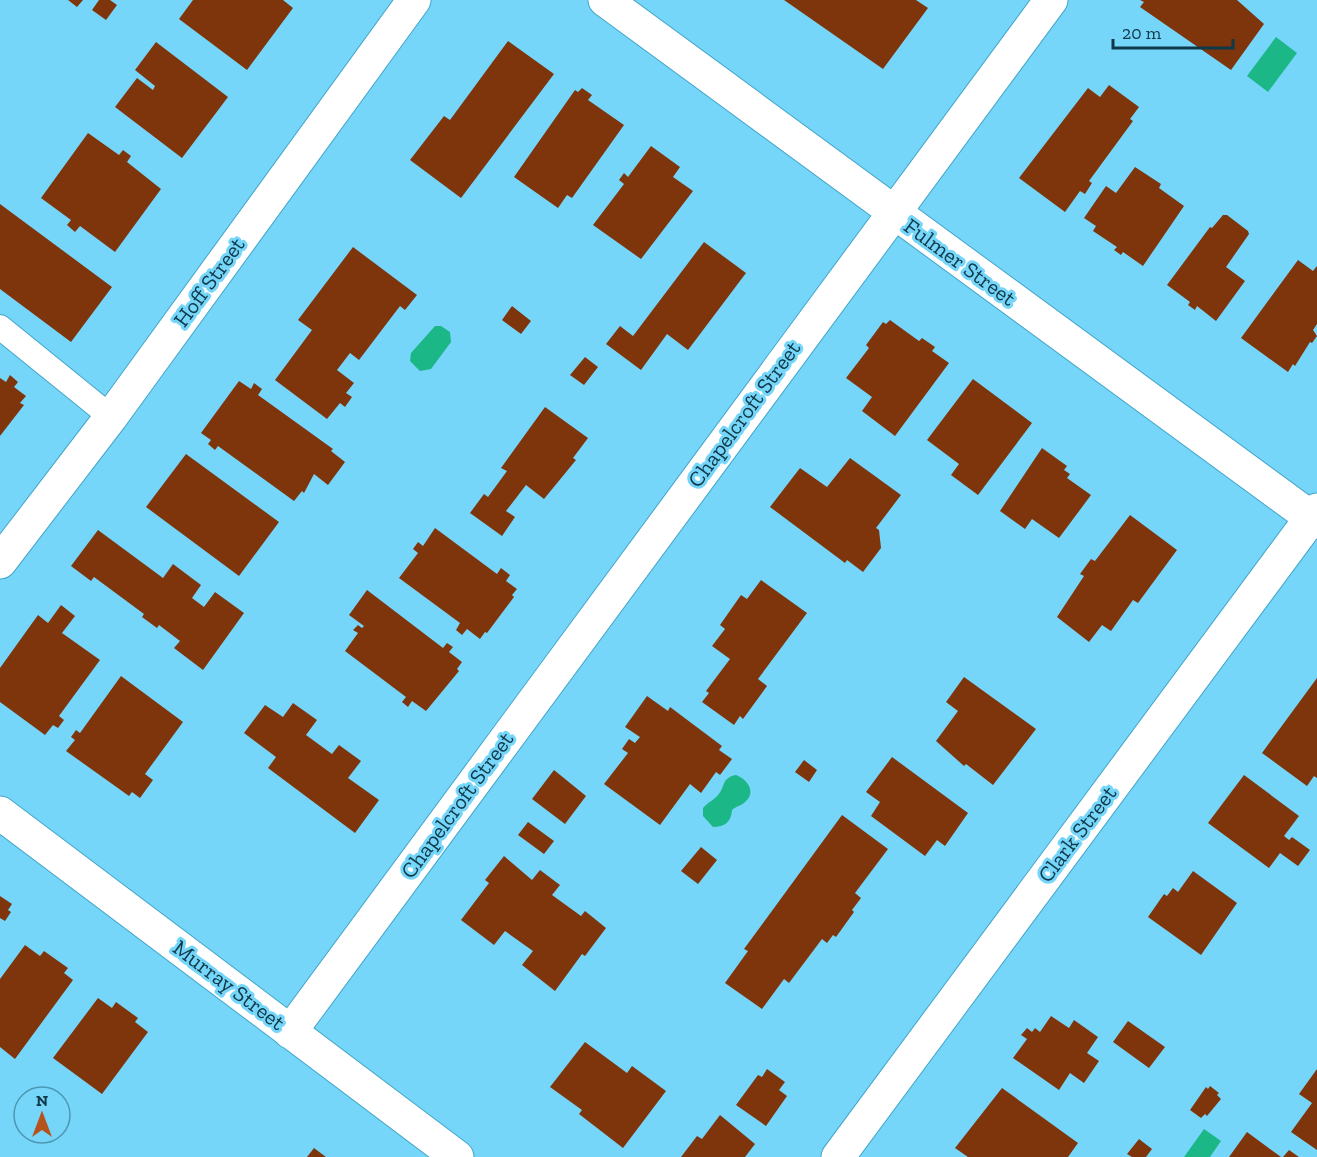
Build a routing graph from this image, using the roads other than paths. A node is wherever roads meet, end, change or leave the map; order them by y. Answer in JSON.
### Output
{"nodes":[{"id":1,"x":414,"y":0,"type":"edge"},
{"id":2,"x":605,"y":0,"type":"edge"},
{"id":3,"x":1051,"y":0,"type":"edge"},
{"id":4,"x":893,"y":212,"type":"junction"},
{"id":5,"x":0,"y":327,"type":"edge"},
{"id":6,"x":111,"y":417,"type":"junction"},
{"id":7,"x":1315,"y":517,"type":"edge"},
{"id":8,"x":0,"y":562,"type":"edge"},
{"id":9,"x":0,"y":813,"type":"edge"},
{"id":10,"x":290,"y":1032,"type":"junction"},
{"id":11,"x":457,"y":1157,"type":"edge"},
{"id":12,"x":838,"y":1157,"type":"edge"}],
"edges":[{"from":1,"to":6,"type":"street","name":"Hoff Street"},
{"from":2,"to":4,"type":"street","name":"Fulmer Street"},
{"from":3,"to":4,"type":"street","name":"Chapelcroft Street"},
{"from":4,"to":7,"type":"street","name":"Fulmer Street"},
{"from":4,"to":10,"type":"street","name":"Chapelcroft Street"},
{"from":5,"to":6,"type":"lane"},
{"from":6,"to":8,"type":"street","name":"Hoff Street"},
{"from":7,"to":12,"type":"street","name":"Clark Street"},
{"from":9,"to":10,"type":"street","name":"Murray Street"},
{"from":10,"to":11,"type":"street","name":"Murray Street"}]}
